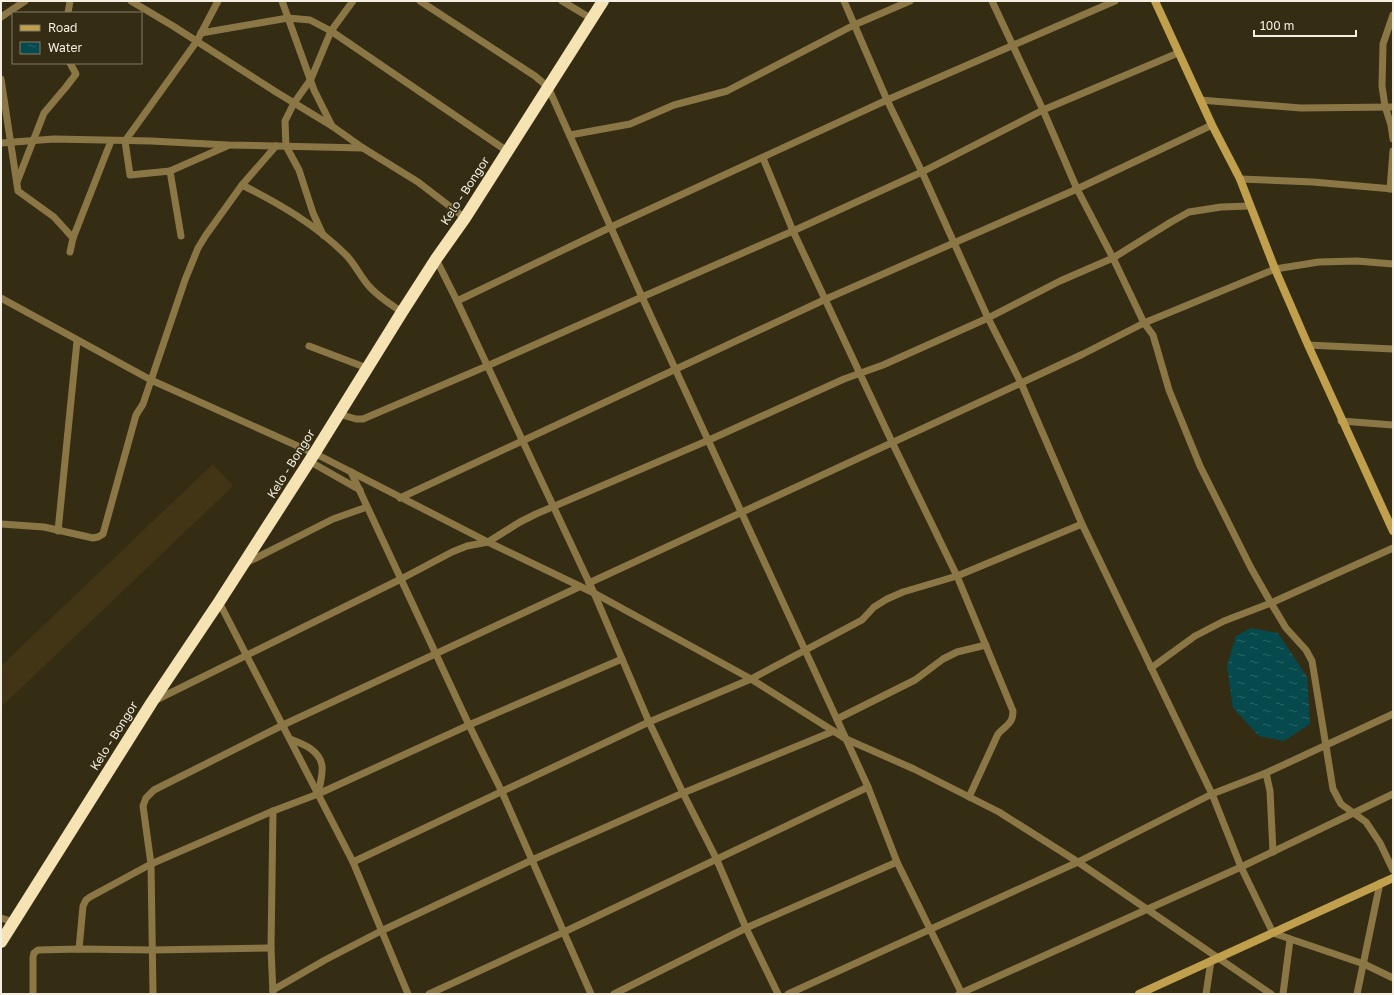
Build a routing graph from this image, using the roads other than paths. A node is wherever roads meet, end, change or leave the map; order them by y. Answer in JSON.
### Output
{"nodes":[{"id":1,"x":26,"y":1,"type":"edge"},
{"id":2,"x":70,"y":1,"type":"edge"},
{"id":3,"x":131,"y":1,"type":"edge"},
{"id":4,"x":282,"y":1,"type":"edge"},
{"id":5,"x":353,"y":1,"type":"edge"},
{"id":6,"x":420,"y":1,"type":"edge"},
{"id":7,"x":562,"y":1,"type":"edge"},
{"id":8,"x":603,"y":1,"type":"edge"},
{"id":9,"x":837,"y":1,"type":"edge"},
{"id":10,"x":910,"y":1,"type":"edge"},
{"id":11,"x":992,"y":1,"type":"edge"},
{"id":12,"x":1115,"y":1,"type":"edge"},
{"id":13,"x":1155,"y":1,"type":"edge"},
{"id":14,"x":215,"y":3,"type":"edge"},
{"id":15,"x":845,"y":3,"type":"edge"},
{"id":16,"x":68,"y":12,"type":"edge"},
{"id":17,"x":1393,"y":15,"type":"edge"},
{"id":18,"x":1,"y":17,"type":"edge"},
{"id":19,"x":288,"y":18,"type":"junction"},
{"id":20,"x":592,"y":19,"type":"junction"},
{"id":21,"x":854,"y":25,"type":"junction"},
{"id":22,"x":331,"y":31,"type":"junction"},
{"id":23,"x":201,"y":33,"type":"junction"},
{"id":24,"x":197,"y":41,"type":"junction"},
{"id":25,"x":1013,"y":45,"type":"junction"},
{"id":26,"x":1178,"y":53,"type":"junction"},
{"id":27,"x":71,"y":64,"type":"edge"},
{"id":28,"x":1,"y":79,"type":"edge"},
{"id":29,"x":311,"y":79,"type":"junction"},
{"id":30,"x":548,"y":87,"type":"junction"},
{"id":31,"x":887,"y":100,"type":"junction"},
{"id":32,"x":1200,"y":100,"type":"junction"},
{"id":33,"x":294,"y":103,"type":"junction"},
{"id":34,"x":1389,"y":106,"type":"edge"},
{"id":35,"x":1043,"y":110,"type":"junction"},
{"id":36,"x":1212,"y":125,"type":"junction"},
{"id":37,"x":332,"y":126,"type":"junction"},
{"id":38,"x":570,"y":135,"type":"junction"},
{"id":39,"x":1393,"y":139,"type":"edge"},
{"id":40,"x":111,"y":140,"type":"junction"},
{"id":41,"x":33,"y":141,"type":"junction"},
{"id":42,"x":125,"y":141,"type":"junction"},
{"id":43,"x":1,"y":142,"type":"edge"},
{"id":44,"x":11,"y":142,"type":"junction"},
{"id":45,"x":228,"y":145,"type":"junction"},
{"id":46,"x":276,"y":146,"type":"junction"},
{"id":47,"x":286,"y":146,"type":"junction"},
{"id":48,"x":363,"y":148,"type":"junction"},
{"id":49,"x":507,"y":151,"type":"junction"},
{"id":50,"x":1393,"y":151,"type":"edge"},
{"id":51,"x":763,"y":158,"type":"junction"},
{"id":52,"x":170,"y":171,"type":"junction"},
{"id":53,"x":922,"y":172,"type":"junction"},
{"id":54,"x":1240,"y":179,"type":"junction"},
{"id":55,"x":17,"y":182,"type":"junction"},
{"id":56,"x":242,"y":185,"type":"junction"},
{"id":57,"x":1077,"y":189,"type":"junction"},
{"id":58,"x":1391,"y":189,"type":"edge"},
{"id":59,"x":1250,"y":206,"type":"junction"},
{"id":60,"x":465,"y":218,"type":"junction"},
{"id":61,"x":611,"y":227,"type":"junction"},
{"id":62,"x":793,"y":231,"type":"junction"},
{"id":63,"x":323,"y":235,"type":"junction"},
{"id":64,"x":181,"y":236,"type":"dead end"},
{"id":65,"x":73,"y":238,"type":"junction"},
{"id":66,"x":954,"y":244,"type":"junction"},
{"id":67,"x":70,"y":252,"type":"dead end"},
{"id":68,"x":1113,"y":258,"type":"junction"},
{"id":69,"x":436,"y":259,"type":"junction"},
{"id":70,"x":1393,"y":264,"type":"edge"},
{"id":71,"x":1275,"y":269,"type":"junction"},
{"id":72,"x":642,"y":297,"type":"junction"},
{"id":73,"x":1,"y":298,"type":"edge"},
{"id":74,"x":826,"y":299,"type":"junction"},
{"id":75,"x":457,"y":301,"type":"junction"},
{"id":76,"x":402,"y":312,"type":"junction"},
{"id":77,"x":988,"y":318,"type":"junction"},
{"id":78,"x":1144,"y":323,"type":"junction"},
{"id":79,"x":77,"y":341,"type":"junction"},
{"id":80,"x":1308,"y":345,"type":"junction"},
{"id":81,"x":309,"y":346,"type":"dead end"},
{"id":82,"x":1393,"y":349,"type":"edge"},
{"id":83,"x":487,"y":366,"type":"junction"},
{"id":84,"x":366,"y":368,"type":"junction"},
{"id":85,"x":676,"y":369,"type":"junction"},
{"id":86,"x":861,"y":373,"type":"junction"},
{"id":87,"x":151,"y":380,"type":"junction"},
{"id":88,"x":1021,"y":383,"type":"junction"},
{"id":89,"x":339,"y":414,"type":"junction"},
{"id":90,"x":1342,"y":421,"type":"junction"},
{"id":91,"x":1393,"y":425,"type":"edge"},
{"id":92,"x":709,"y":440,"type":"junction"},
{"id":93,"x":522,"y":441,"type":"junction"},
{"id":94,"x":892,"y":442,"type":"junction"},
{"id":95,"x":312,"y":458,"type":"junction"},
{"id":96,"x":351,"y":472,"type":"junction"},
{"id":97,"x":360,"y":490,"type":"junction"},
{"id":98,"x":400,"y":498,"type":"junction"},
{"id":99,"x":367,"y":507,"type":"junction"},
{"id":100,"x":553,"y":507,"type":"junction"},
{"id":101,"x":742,"y":512,"type":"junction"},
{"id":102,"x":1389,"y":515,"type":"edge"},
{"id":103,"x":1,"y":524,"type":"edge"},
{"id":104,"x":1082,"y":524,"type":"junction"},
{"id":105,"x":58,"y":531,"type":"junction"},
{"id":106,"x":1393,"y":531,"type":"edge"},
{"id":107,"x":488,"y":542,"type":"junction"},
{"id":108,"x":1393,"y":548,"type":"edge"},
{"id":109,"x":244,"y":564,"type":"junction"},
{"id":110,"x":957,"y":576,"type":"junction"},
{"id":111,"x":401,"y":579,"type":"junction"},
{"id":112,"x":589,"y":583,"type":"junction"},
{"id":113,"x":579,"y":587,"type":"junction"},
{"id":114,"x":594,"y":594,"type":"junction"},
{"id":115,"x":219,"y":602,"type":"junction"},
{"id":116,"x":1271,"y":603,"type":"junction"},
{"id":117,"x":986,"y":645,"type":"junction"},
{"id":118,"x":805,"y":651,"type":"junction"},
{"id":119,"x":436,"y":654,"type":"junction"},
{"id":120,"x":247,"y":655,"type":"junction"},
{"id":121,"x":622,"y":660,"type":"junction"},
{"id":122,"x":1151,"y":668,"type":"junction"},
{"id":123,"x":751,"y":679,"type":"junction"},
{"id":124,"x":152,"y":702,"type":"junction"},
{"id":125,"x":1393,"y":714,"type":"edge"},
{"id":126,"x":837,"y":719,"type":"junction"},
{"id":127,"x":649,"y":722,"type":"junction"},
{"id":128,"x":283,"y":725,"type":"junction"},
{"id":129,"x":469,"y":725,"type":"junction"},
{"id":130,"x":834,"y":731,"type":"junction"},
{"id":131,"x":290,"y":739,"type":"junction"},
{"id":132,"x":846,"y":739,"type":"junction"},
{"id":133,"x":1326,"y":745,"type":"junction"},
{"id":134,"x":1266,"y":773,"type":"junction"},
{"id":135,"x":868,"y":787,"type":"junction"},
{"id":136,"x":502,"y":792,"type":"junction"},
{"id":137,"x":683,"y":793,"type":"junction"},
{"id":138,"x":318,"y":794,"type":"junction"},
{"id":139,"x":1212,"y":794,"type":"junction"},
{"id":140,"x":1393,"y":794,"type":"edge"},
{"id":141,"x":969,"y":797,"type":"junction"},
{"id":142,"x":273,"y":811,"type":"junction"},
{"id":143,"x":1353,"y":813,"type":"junction"},
{"id":144,"x":1273,"y":852,"type":"junction"},
{"id":145,"x":716,"y":858,"type":"junction"},
{"id":146,"x":532,"y":860,"type":"junction"},
{"id":147,"x":353,"y":862,"type":"junction"},
{"id":148,"x":897,"y":862,"type":"junction"},
{"id":149,"x":1078,"y":862,"type":"junction"},
{"id":150,"x":151,"y":864,"type":"junction"},
{"id":151,"x":1241,"y":867,"type":"junction"},
{"id":152,"x":1393,"y":870,"type":"edge"},
{"id":153,"x":1393,"y":878,"type":"edge"},
{"id":154,"x":1380,"y":883,"type":"junction"},
{"id":155,"x":1147,"y":910,"type":"junction"},
{"id":156,"x":1,"y":918,"type":"edge"},
{"id":157,"x":13,"y":922,"type":"junction"},
{"id":158,"x":746,"y":928,"type":"junction"},
{"id":159,"x":930,"y":929,"type":"junction"},
{"id":160,"x":381,"y":931,"type":"junction"},
{"id":161,"x":564,"y":932,"type":"junction"},
{"id":162,"x":1273,"y":933,"type":"junction"},
{"id":163,"x":1290,"y":940,"type":"junction"},
{"id":164,"x":1,"y":942,"type":"edge"},
{"id":165,"x":271,"y":948,"type":"junction"},
{"id":166,"x":79,"y":949,"type":"junction"},
{"id":167,"x":152,"y":950,"type":"junction"},
{"id":168,"x":1215,"y":959,"type":"junction"},
{"id":169,"x":1364,"y":964,"type":"junction"},
{"id":170,"x":1393,"y":978,"type":"edge"},
{"id":171,"x":272,"y":992,"type":"edge"},
{"id":172,"x":33,"y":994,"type":"edge"},
{"id":173,"x":153,"y":994,"type":"edge"},
{"id":174,"x":408,"y":994,"type":"edge"},
{"id":175,"x":429,"y":994,"type":"edge"},
{"id":176,"x":591,"y":994,"type":"edge"},
{"id":177,"x":614,"y":994,"type":"edge"},
{"id":178,"x":778,"y":994,"type":"edge"},
{"id":179,"x":788,"y":994,"type":"edge"},
{"id":180,"x":961,"y":994,"type":"edge"},
{"id":181,"x":1139,"y":994,"type":"edge"},
{"id":182,"x":1206,"y":994,"type":"edge"},
{"id":183,"x":1271,"y":994,"type":"edge"},
{"id":184,"x":1283,"y":994,"type":"edge"},
{"id":185,"x":1357,"y":994,"type":"edge"}],
"edges":[{"from":1,"to":18,"type":"street"},
{"from":2,"to":16,"type":"street"},
{"from":3,"to":24,"type":"street"},
{"from":4,"to":19,"type":"street"},
{"from":5,"to":22,"type":"street"},
{"from":6,"to":30,"type":"street"},
{"from":7,"to":20,"type":"street"},
{"from":8,"to":20,"type":"highway","name":"Kelo - Bongor"},
{"from":9,"to":15,"type":"street"},
{"from":10,"to":21,"type":"street"},
{"from":11,"to":25,"type":"street"},
{"from":12,"to":25,"type":"street"},
{"from":13,"to":26,"type":"street"},
{"from":14,"to":23,"type":"street"},
{"from":15,"to":21,"type":"street"},
{"from":17,"to":34,"type":"street"},
{"from":19,"to":22,"type":"street"},
{"from":19,"to":23,"type":"street"},
{"from":19,"to":29,"type":"street"},
{"from":20,"to":30,"type":"highway","name":"Kelo - Bongor"},
{"from":21,"to":31,"type":"street"},
{"from":21,"to":38,"type":"street"},
{"from":22,"to":29,"type":"street"},
{"from":22,"to":49,"type":"street"},
{"from":23,"to":24,"type":"street"},
{"from":24,"to":33,"type":"street"},
{"from":24,"to":42,"type":"street"},
{"from":25,"to":31,"type":"street"},
{"from":25,"to":35,"type":"street"},
{"from":26,"to":32,"type":"street"},
{"from":26,"to":35,"type":"street"},
{"from":27,"to":41,"type":"street"},
{"from":28,"to":44,"type":"street"},
{"from":29,"to":33,"type":"street"},
{"from":29,"to":37,"type":"street"},
{"from":30,"to":38,"type":"street"},
{"from":30,"to":49,"type":"highway","name":"Kelo - Bongor"},
{"from":31,"to":51,"type":"street"},
{"from":31,"to":53,"type":"street"},
{"from":32,"to":34,"type":"street"},
{"from":32,"to":36,"type":"street"},
{"from":33,"to":37,"type":"street"},
{"from":33,"to":47,"type":"street"},
{"from":34,"to":39,"type":"street"},
{"from":35,"to":53,"type":"street"},
{"from":35,"to":57,"type":"street"},
{"from":36,"to":54,"type":"street"},
{"from":36,"to":57,"type":"street"},
{"from":37,"to":48,"type":"street"},
{"from":38,"to":61,"type":"street"},
{"from":40,"to":41,"type":"street"},
{"from":40,"to":42,"type":"street"},
{"from":40,"to":65,"type":"street"},
{"from":41,"to":44,"type":"street"},
{"from":41,"to":55,"type":"street"},
{"from":42,"to":45,"type":"street"},
{"from":42,"to":52,"type":"street"},
{"from":43,"to":44,"type":"street"},
{"from":44,"to":55,"type":"street"},
{"from":45,"to":46,"type":"street"},
{"from":45,"to":52,"type":"street"},
{"from":46,"to":47,"type":"street"},
{"from":46,"to":56,"type":"street"},
{"from":47,"to":48,"type":"street"},
{"from":47,"to":63,"type":"street"},
{"from":48,"to":60,"type":"street"},
{"from":49,"to":60,"type":"highway","name":"Kelo - Bongor"},
{"from":50,"to":58,"type":"street"},
{"from":51,"to":61,"type":"street"},
{"from":51,"to":62,"type":"street"},
{"from":52,"to":64,"type":"street"},
{"from":53,"to":62,"type":"street"},
{"from":53,"to":66,"type":"street"},
{"from":54,"to":58,"type":"street"},
{"from":54,"to":59,"type":"street"},
{"from":55,"to":65,"type":"street"},
{"from":56,"to":63,"type":"street"},
{"from":56,"to":87,"type":"street"},
{"from":57,"to":66,"type":"street"},
{"from":57,"to":68,"type":"street"},
{"from":59,"to":68,"type":"street"},
{"from":59,"to":71,"type":"street"},
{"from":60,"to":69,"type":"highway","name":"Kelo - Bongor"},
{"from":61,"to":72,"type":"street"},
{"from":61,"to":75,"type":"street"},
{"from":62,"to":72,"type":"street"},
{"from":62,"to":74,"type":"street"},
{"from":63,"to":76,"type":"street"},
{"from":65,"to":67,"type":"street"},
{"from":66,"to":74,"type":"street"},
{"from":66,"to":77,"type":"street"},
{"from":68,"to":77,"type":"street"},
{"from":68,"to":78,"type":"street"},
{"from":69,"to":75,"type":"street"},
{"from":69,"to":76,"type":"highway","name":"Kelo - Bongor"},
{"from":70,"to":71,"type":"street"},
{"from":71,"to":78,"type":"street"},
{"from":71,"to":80,"type":"street"},
{"from":72,"to":83,"type":"street"},
{"from":72,"to":85,"type":"street"},
{"from":73,"to":79,"type":"street"},
{"from":74,"to":85,"type":"street"},
{"from":74,"to":86,"type":"street"},
{"from":75,"to":83,"type":"street"},
{"from":76,"to":84,"type":"highway","name":"Kelo - Bongor"},
{"from":77,"to":86,"type":"street"},
{"from":77,"to":88,"type":"street"},
{"from":78,"to":88,"type":"street"},
{"from":78,"to":116,"type":"street"},
{"from":79,"to":87,"type":"street"},
{"from":79,"to":105,"type":"street"},
{"from":80,"to":82,"type":"street"},
{"from":80,"to":90,"type":"street"},
{"from":81,"to":84,"type":"street"},
{"from":83,"to":89,"type":"street"},
{"from":83,"to":93,"type":"street"},
{"from":84,"to":89,"type":"highway","name":"Kelo - Bongor"},
{"from":85,"to":92,"type":"street"},
{"from":85,"to":93,"type":"street"},
{"from":86,"to":92,"type":"street"},
{"from":86,"to":94,"type":"street"},
{"from":87,"to":95,"type":"street"},
{"from":87,"to":105,"type":"street"},
{"from":88,"to":94,"type":"street"},
{"from":88,"to":104,"type":"street"},
{"from":89,"to":95,"type":"highway","name":"Kelo - Bongor"},
{"from":90,"to":91,"type":"street"},
{"from":90,"to":102,"type":"street"},
{"from":92,"to":100,"type":"street"},
{"from":92,"to":101,"type":"street"},
{"from":93,"to":98,"type":"street"},
{"from":93,"to":100,"type":"street"},
{"from":94,"to":101,"type":"street"},
{"from":94,"to":110,"type":"street"},
{"from":95,"to":96,"type":"street"},
{"from":95,"to":97,"type":"street"},
{"from":95,"to":109,"type":"highway","name":"Kelo - Bongor"},
{"from":96,"to":97,"type":"street"},
{"from":96,"to":98,"type":"street"},
{"from":97,"to":99,"type":"street"},
{"from":98,"to":107,"type":"street"},
{"from":99,"to":109,"type":"street"},
{"from":99,"to":111,"type":"street"},
{"from":100,"to":107,"type":"street"},
{"from":100,"to":112,"type":"street"},
{"from":101,"to":112,"type":"street"},
{"from":101,"to":118,"type":"street"},
{"from":102,"to":106,"type":"street"},
{"from":103,"to":105,"type":"street"},
{"from":104,"to":110,"type":"street"},
{"from":104,"to":122,"type":"street"},
{"from":107,"to":111,"type":"street"},
{"from":107,"to":113,"type":"street"},
{"from":108,"to":116,"type":"street"},
{"from":109,"to":115,"type":"highway","name":"Kelo - Bongor"},
{"from":110,"to":117,"type":"street"},
{"from":110,"to":118,"type":"street"},
{"from":111,"to":119,"type":"street"},
{"from":111,"to":120,"type":"street"},
{"from":112,"to":114,"type":"street"},
{"from":113,"to":114,"type":"street"},
{"from":113,"to":119,"type":"street"},
{"from":114,"to":121,"type":"street"},
{"from":114,"to":123,"type":"street"},
{"from":115,"to":120,"type":"street"},
{"from":115,"to":124,"type":"highway","name":"Kelo - Bongor"},
{"from":116,"to":122,"type":"street"},
{"from":116,"to":133,"type":"street"},
{"from":117,"to":126,"type":"street"},
{"from":117,"to":141,"type":"street"},
{"from":118,"to":123,"type":"street"},
{"from":118,"to":126,"type":"street"},
{"from":119,"to":128,"type":"street"},
{"from":119,"to":129,"type":"street"},
{"from":120,"to":124,"type":"street"},
{"from":120,"to":128,"type":"street"},
{"from":121,"to":127,"type":"street"},
{"from":121,"to":129,"type":"street"},
{"from":122,"to":139,"type":"street"},
{"from":123,"to":127,"type":"street"},
{"from":123,"to":130,"type":"street"},
{"from":124,"to":157,"type":"highway","name":"Kelo - Bongor"},
{"from":125,"to":133,"type":"street"},
{"from":126,"to":132,"type":"street"},
{"from":127,"to":136,"type":"street"},
{"from":127,"to":137,"type":"street"},
{"from":128,"to":131,"type":"street"},
{"from":128,"to":150,"type":"street"},
{"from":129,"to":136,"type":"street"},
{"from":129,"to":138,"type":"street"},
{"from":130,"to":132,"type":"street"},
{"from":130,"to":137,"type":"street"},
{"from":131,"to":138,"type":"street"},
{"from":131,"to":138,"type":"street"},
{"from":132,"to":135,"type":"street"},
{"from":132,"to":141,"type":"street"},
{"from":133,"to":134,"type":"street"},
{"from":133,"to":143,"type":"street"},
{"from":134,"to":139,"type":"street"},
{"from":134,"to":144,"type":"street"},
{"from":135,"to":145,"type":"street"},
{"from":135,"to":148,"type":"street"},
{"from":136,"to":146,"type":"street"},
{"from":136,"to":147,"type":"street"},
{"from":137,"to":145,"type":"street"},
{"from":137,"to":146,"type":"street"},
{"from":138,"to":142,"type":"street"},
{"from":138,"to":147,"type":"street"},
{"from":139,"to":149,"type":"street"},
{"from":139,"to":151,"type":"street"},
{"from":140,"to":143,"type":"street"},
{"from":141,"to":149,"type":"street"},
{"from":142,"to":150,"type":"street"},
{"from":142,"to":165,"type":"street"},
{"from":143,"to":144,"type":"street"},
{"from":143,"to":152,"type":"street"},
{"from":144,"to":151,"type":"street"},
{"from":145,"to":158,"type":"street"},
{"from":145,"to":161,"type":"street"},
{"from":146,"to":160,"type":"street"},
{"from":146,"to":161,"type":"street"},
{"from":147,"to":160,"type":"street"},
{"from":148,"to":158,"type":"street"},
{"from":148,"to":159,"type":"street"},
{"from":149,"to":155,"type":"street"},
{"from":149,"to":159,"type":"street"},
{"from":150,"to":166,"type":"street"},
{"from":150,"to":167,"type":"street"},
{"from":151,"to":155,"type":"street"},
{"from":151,"to":162,"type":"street"},
{"from":153,"to":154,"type":"street"},
{"from":154,"to":162,"type":"street"},
{"from":154,"to":169,"type":"street"},
{"from":155,"to":168,"type":"street"},
{"from":155,"to":180,"type":"street"},
{"from":156,"to":157,"type":"street"},
{"from":157,"to":164,"type":"highway","name":"Kelo - Bongor"},
{"from":158,"to":177,"type":"street"},
{"from":158,"to":178,"type":"street"},
{"from":159,"to":179,"type":"street"},
{"from":159,"to":180,"type":"street"},
{"from":160,"to":171,"type":"street"},
{"from":160,"to":174,"type":"street"},
{"from":161,"to":175,"type":"street"},
{"from":161,"to":176,"type":"street"},
{"from":162,"to":163,"type":"street"},
{"from":162,"to":168,"type":"street"},
{"from":163,"to":169,"type":"street"},
{"from":163,"to":184,"type":"street"},
{"from":165,"to":167,"type":"street"},
{"from":165,"to":171,"type":"street"},
{"from":166,"to":167,"type":"street"},
{"from":166,"to":172,"type":"street"},
{"from":167,"to":173,"type":"street"},
{"from":168,"to":181,"type":"street"},
{"from":168,"to":182,"type":"street"},
{"from":168,"to":183,"type":"street"},
{"from":169,"to":170,"type":"street"},
{"from":169,"to":185,"type":"street"}]}
